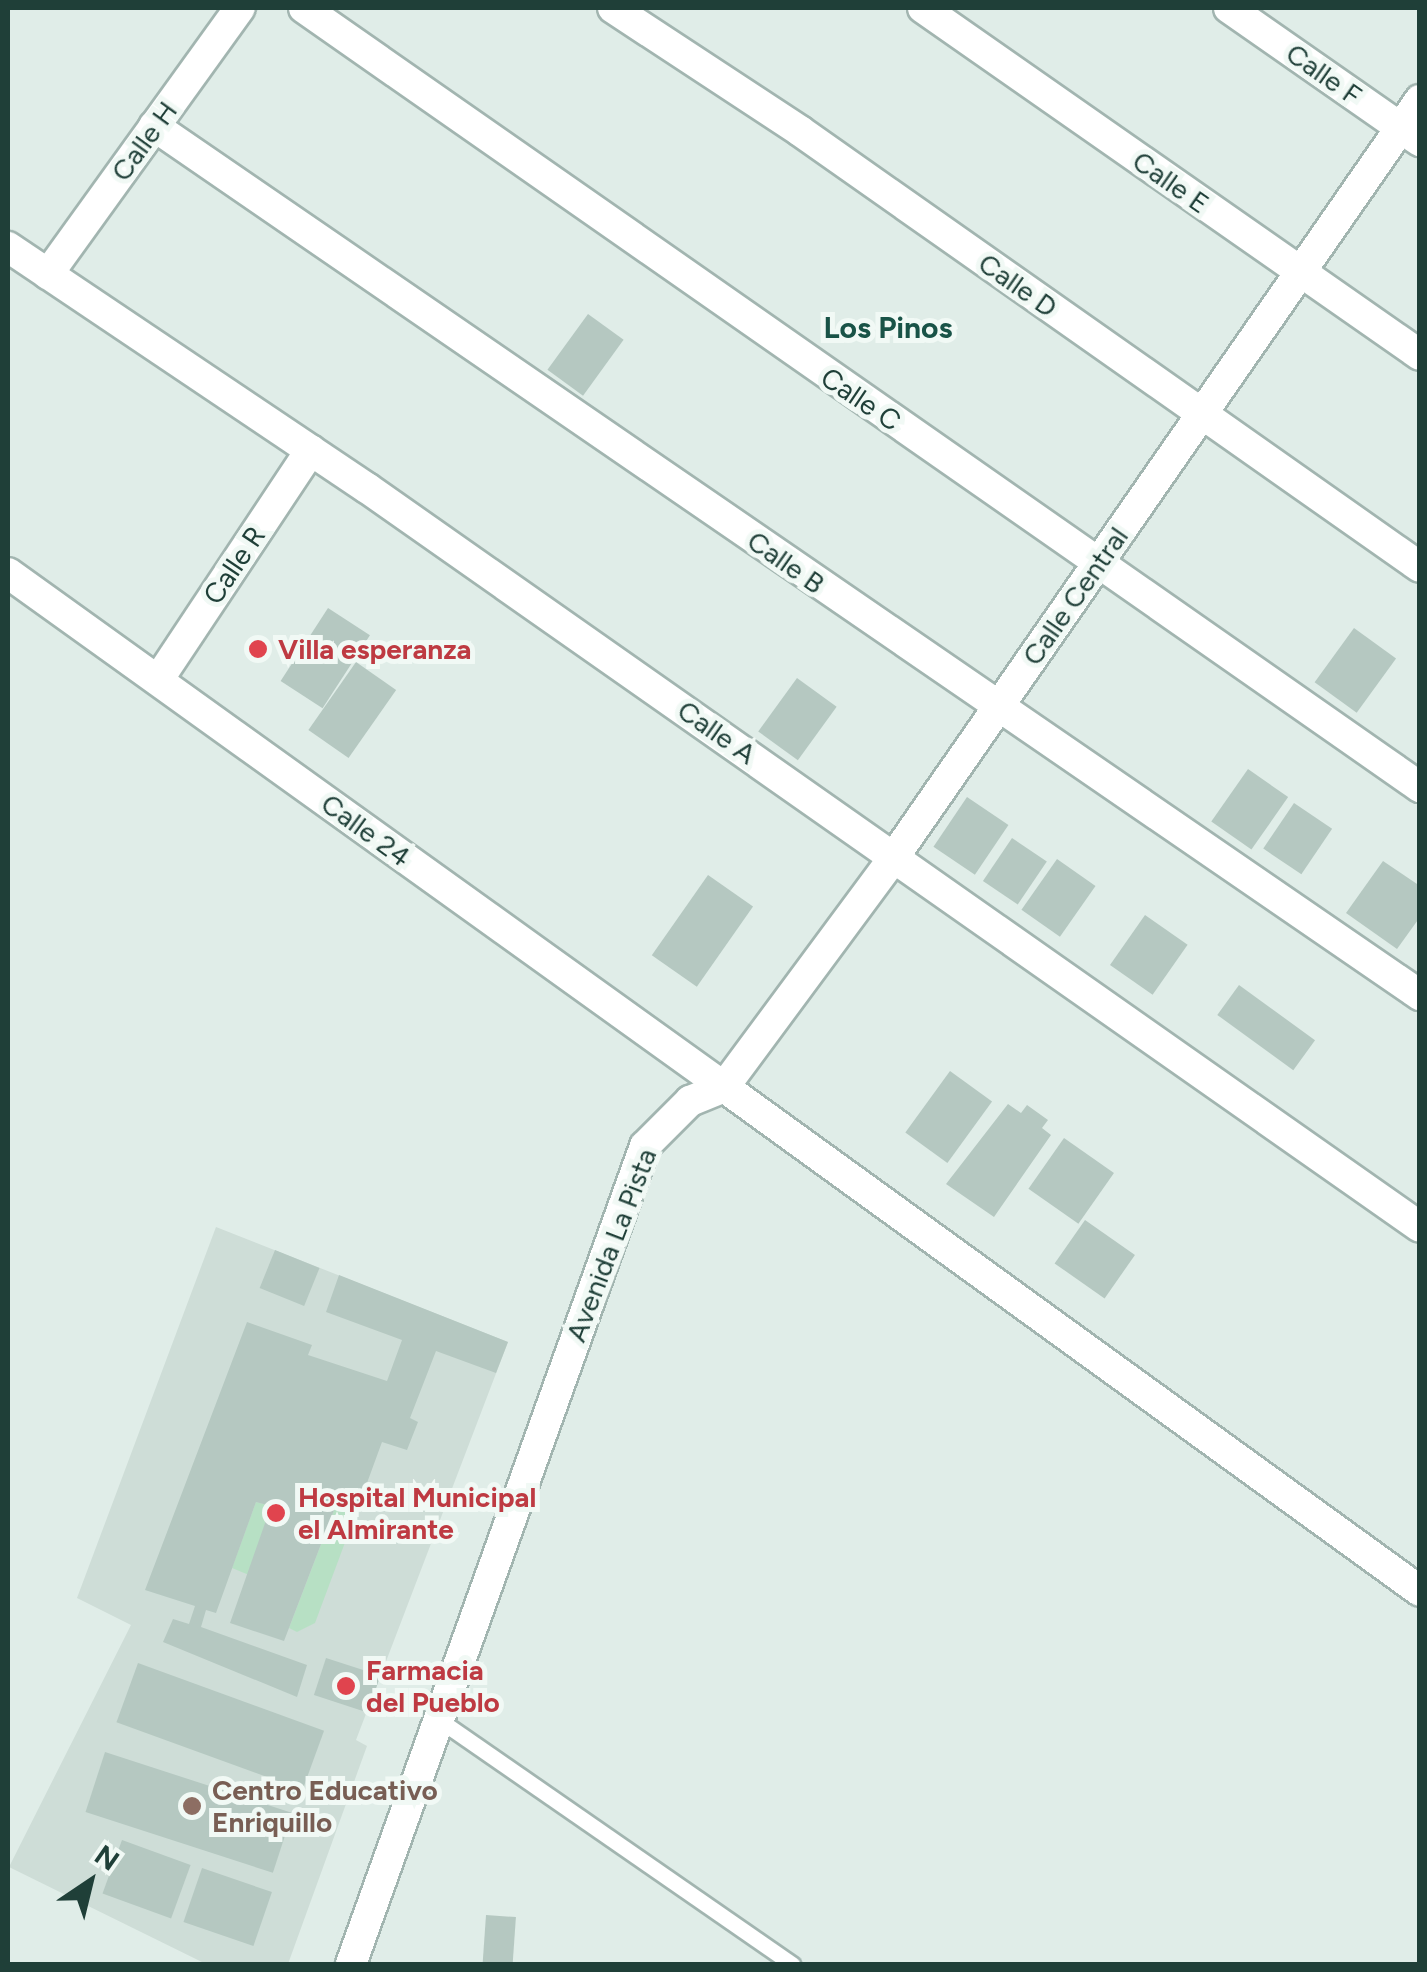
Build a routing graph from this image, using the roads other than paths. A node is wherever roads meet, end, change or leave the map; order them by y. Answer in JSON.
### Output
{"nodes":[{"id":1,"x":240,"y":8,"type":"edge"},
{"id":2,"x":304,"y":8,"type":"edge"},
{"id":3,"x":613,"y":8,"type":"edge"},
{"id":4,"x":923,"y":8,"type":"edge"},
{"id":5,"x":1229,"y":8,"type":"edge"},
{"id":6,"x":1264,"y":18,"type":"edge"},
{"id":7,"x":1420,"y":100,"type":"edge"},
{"id":8,"x":154,"y":126,"type":"junction"},
{"id":9,"x":1410,"y":134,"type":"edge"},
{"id":10,"x":8,"y":247,"type":"edge"},
{"id":11,"x":1300,"y":272,"type":"junction"},
{"id":12,"x":48,"y":274,"type":"junction"},
{"id":13,"x":1420,"y":355,"type":"edge"},
{"id":14,"x":1201,"y":414,"type":"junction"},
{"id":15,"x":311,"y":450,"type":"junction"},
{"id":16,"x":1099,"y":561,"type":"junction"},
{"id":17,"x":1420,"y":567,"type":"edge"},
{"id":18,"x":8,"y":573,"type":"edge"},
{"id":19,"x":158,"y":680,"type":"junction"},
{"id":20,"x":998,"y":708,"type":"junction"},
{"id":21,"x":1420,"y":787,"type":"edge"},
{"id":22,"x":894,"y":856,"type":"junction"},
{"id":23,"x":1420,"y":995,"type":"edge"},
{"id":24,"x":724,"y":1087,"type":"junction"},
{"id":25,"x":1420,"y":1227,"type":"edge"},
{"id":26,"x":1420,"y":1592,"type":"edge"},
{"id":27,"x":437,"y":1719,"type":"junction"},
{"id":28,"x":352,"y":1964,"type":"edge"},
{"id":29,"x":792,"y":1964,"type":"edge"}],
"edges":[{"from":1,"to":8,"type":"street","name":"Calle H"},
{"from":2,"to":16,"type":"street","name":"Calle C"},
{"from":3,"to":14,"type":"street","name":"Calle D"},
{"from":4,"to":11,"type":"street","name":"Calle E"},
{"from":5,"to":6,"type":"street","name":"Calle F"},
{"from":6,"to":9,"type":"street","name":"Calle F"},
{"from":7,"to":9,"type":"street","name":"Calle Central"},
{"from":8,"to":12,"type":"street","name":"Calle H"},
{"from":8,"to":20,"type":"street","name":"Calle B"},
{"from":9,"to":11,"type":"street","name":"Calle Central"},
{"from":10,"to":12,"type":"street","name":"Calle A"},
{"from":11,"to":13,"type":"street","name":"Calle E"},
{"from":11,"to":14,"type":"street","name":"Calle Central"},
{"from":12,"to":15,"type":"street","name":"Calle A"},
{"from":14,"to":16,"type":"street","name":"Calle Central"},
{"from":14,"to":17,"type":"street","name":"Calle D"},
{"from":15,"to":19,"type":"street","name":"Calle R"},
{"from":15,"to":22,"type":"street","name":"Calle A"},
{"from":16,"to":20,"type":"street","name":"Calle Central"},
{"from":16,"to":21,"type":"street","name":"Calle C"},
{"from":18,"to":19,"type":"street","name":"Calle 24"},
{"from":19,"to":24,"type":"street","name":"Calle 24"},
{"from":20,"to":22,"type":"street","name":"Calle Central"},
{"from":20,"to":23,"type":"street","name":"Calle B"},
{"from":22,"to":24,"type":"street","name":"Calle Central"},
{"from":22,"to":25,"type":"street","name":"Calle A"},
{"from":24,"to":26,"type":"street"},
{"from":24,"to":27,"type":"street","name":"Avenida La Pista"},
{"from":27,"to":28,"type":"street","name":"Avenida La Pista"},
{"from":27,"to":29,"type":"lane"}]}
